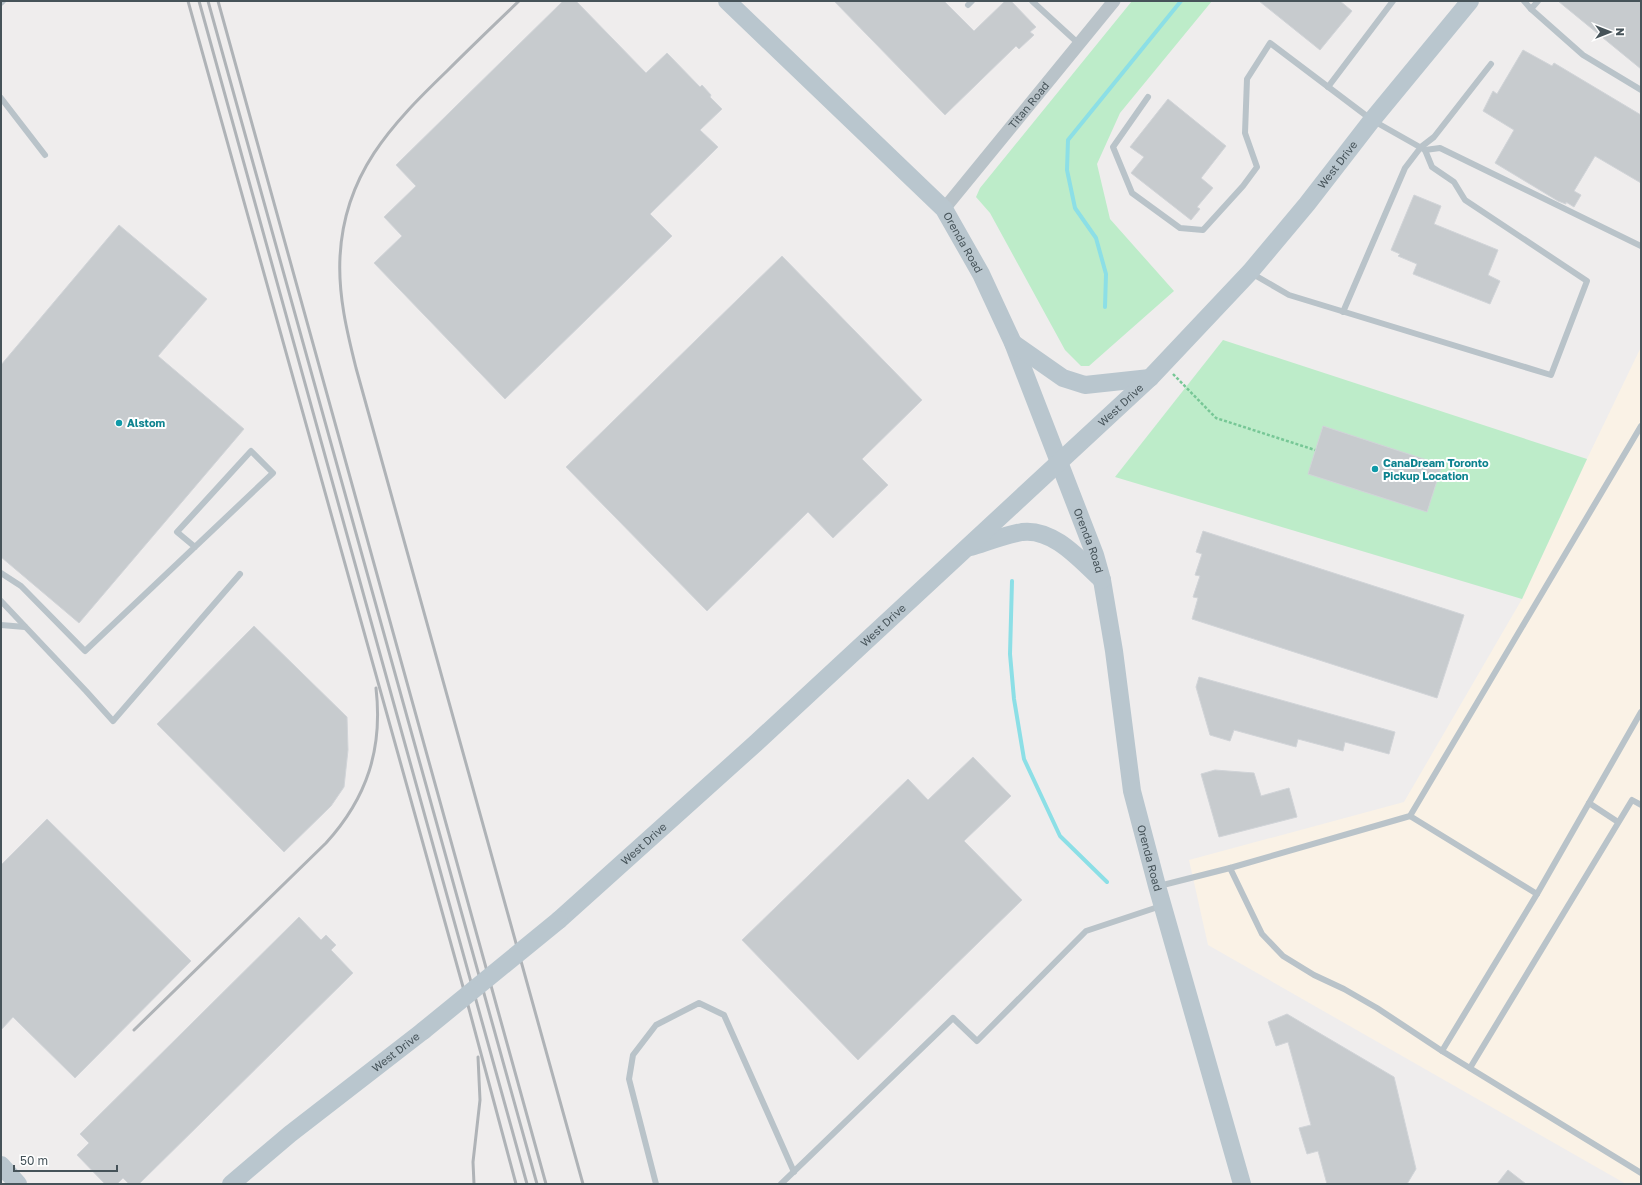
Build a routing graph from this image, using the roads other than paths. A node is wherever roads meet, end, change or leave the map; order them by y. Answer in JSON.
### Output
{"nodes":[{"id":1,"x":727,"y":1,"type":"edge"},
{"id":2,"x":1032,"y":1,"type":"edge"},
{"id":3,"x":1114,"y":1,"type":"edge"},
{"id":4,"x":1392,"y":1,"type":"edge"},
{"id":5,"x":1470,"y":1,"type":"edge"},
{"id":6,"x":1524,"y":1,"type":"edge"},
{"id":7,"x":1538,"y":1,"type":"edge"},
{"id":8,"x":1531,"y":9,"type":"junction"},
{"id":9,"x":1080,"y":44,"type":"junction"},
{"id":10,"x":1491,"y":64,"type":"dead end"},
{"id":11,"x":1328,"y":87,"type":"junction"},
{"id":12,"x":1641,"y":90,"type":"edge"},
{"id":13,"x":1148,"y":97,"type":"dead end"},
{"id":14,"x":1,"y":98,"type":"edge"},
{"id":15,"x":1372,"y":120,"type":"junction"},
{"id":16,"x":1423,"y":148,"type":"junction"},
{"id":17,"x":46,"y":155,"type":"dead end"},
{"id":18,"x":944,"y":209,"type":"junction"},
{"id":19,"x":1641,"y":246,"type":"edge"},
{"id":20,"x":1250,"y":272,"type":"junction"},
{"id":21,"x":1343,"y":312,"type":"junction"},
{"id":22,"x":1013,"y":343,"type":"junction"},
{"id":23,"x":1150,"y":378,"type":"junction"},
{"id":24,"x":1641,"y":426,"type":"edge"},
{"id":25,"x":1060,"y":462,"type":"junction"},
{"id":26,"x":195,"y":547,"type":"junction"},
{"id":27,"x":966,"y":548,"type":"junction"},
{"id":28,"x":1,"y":573,"type":"edge"},
{"id":29,"x":240,"y":574,"type":"dead end"},
{"id":30,"x":1102,"y":580,"type":"junction"},
{"id":31,"x":1,"y":601,"type":"edge"},
{"id":32,"x":1,"y":625,"type":"edge"},
{"id":33,"x":25,"y":627,"type":"junction"},
{"id":34,"x":1641,"y":712,"type":"edge"},
{"id":35,"x":1589,"y":803,"type":"junction"},
{"id":36,"x":1641,"y":805,"type":"edge"},
{"id":37,"x":1410,"y":816,"type":"junction"},
{"id":38,"x":1618,"y":822,"type":"junction"},
{"id":39,"x":1230,"y":868,"type":"junction"},
{"id":40,"x":1157,"y":886,"type":"junction"},
{"id":41,"x":1537,"y":894,"type":"junction"},
{"id":42,"x":1162,"y":905,"type":"junction"},
{"id":43,"x":1442,"y":1051,"type":"junction"},
{"id":44,"x":1470,"y":1068,"type":"junction"},
{"id":45,"x":1,"y":1165,"type":"edge"},
{"id":46,"x":794,"y":1172,"type":"junction"},
{"id":47,"x":1641,"y":1174,"type":"edge"},
{"id":48,"x":18,"y":1184,"type":"edge"},
{"id":49,"x":231,"y":1184,"type":"edge"},
{"id":50,"x":656,"y":1184,"type":"edge"},
{"id":51,"x":781,"y":1184,"type":"edge"},
{"id":52,"x":1242,"y":1184,"type":"edge"}],
"edges":[{"from":1,"to":18,"type":"street","name":"Orenda Road"},
{"from":2,"to":9,"type":"lane"},
{"from":3,"to":9,"type":"street","name":"Titan Road"},
{"from":4,"to":11,"type":"lane"},
{"from":5,"to":15,"type":"street","name":"West Drive"},
{"from":6,"to":8,"type":"lane"},
{"from":7,"to":8,"type":"lane"},
{"from":8,"to":12,"type":"lane"},
{"from":9,"to":18,"type":"street","name":"Titan Road"},
{"from":10,"to":16,"type":"lane"},
{"from":11,"to":13,"type":"lane"},
{"from":11,"to":15,"type":"lane"},
{"from":14,"to":17,"type":"lane"},
{"from":15,"to":16,"type":"lane"},
{"from":15,"to":20,"type":"street","name":"West Drive"},
{"from":16,"to":19,"type":"lane"},
{"from":16,"to":21,"type":"lane"},
{"from":16,"to":21,"type":"lane"},
{"from":18,"to":22,"type":"street","name":"Orenda Road"},
{"from":20,"to":21,"type":"lane"},
{"from":20,"to":23,"type":"street","name":"West Drive"},
{"from":22,"to":23,"type":"street"},
{"from":22,"to":25,"type":"street","name":"Orenda Road"},
{"from":23,"to":25,"type":"street","name":"West Drive"},
{"from":24,"to":37,"type":"lane"},
{"from":25,"to":27,"type":"street","name":"West Drive"},
{"from":25,"to":30,"type":"street","name":"Orenda Road"},
{"from":26,"to":26,"type":"lane"},
{"from":26,"to":28,"type":"lane"},
{"from":27,"to":30,"type":"street"},
{"from":27,"to":49,"type":"street","name":"West Drive","bridge":true},
{"from":29,"to":33,"type":"lane"},
{"from":30,"to":40,"type":"street","name":"Orenda Road"},
{"from":31,"to":33,"type":"lane"},
{"from":32,"to":33,"type":"lane"},
{"from":34,"to":35,"type":"lane"},
{"from":35,"to":38,"type":"lane"},
{"from":35,"to":41,"type":"lane"},
{"from":36,"to":38,"type":"lane"},
{"from":37,"to":39,"type":"lane"},
{"from":37,"to":41,"type":"lane"},
{"from":38,"to":44,"type":"lane"},
{"from":39,"to":40,"type":"lane"},
{"from":39,"to":43,"type":"lane"},
{"from":40,"to":42,"type":"street","name":"Orenda Road"},
{"from":41,"to":43,"type":"lane"},
{"from":42,"to":46,"type":"lane"},
{"from":42,"to":52,"type":"street","name":"Orenda Road"},
{"from":43,"to":44,"type":"lane"},
{"from":44,"to":47,"type":"lane"},
{"from":45,"to":48,"type":"street"},
{"from":46,"to":50,"type":"lane"},
{"from":46,"to":51,"type":"lane"}]}
